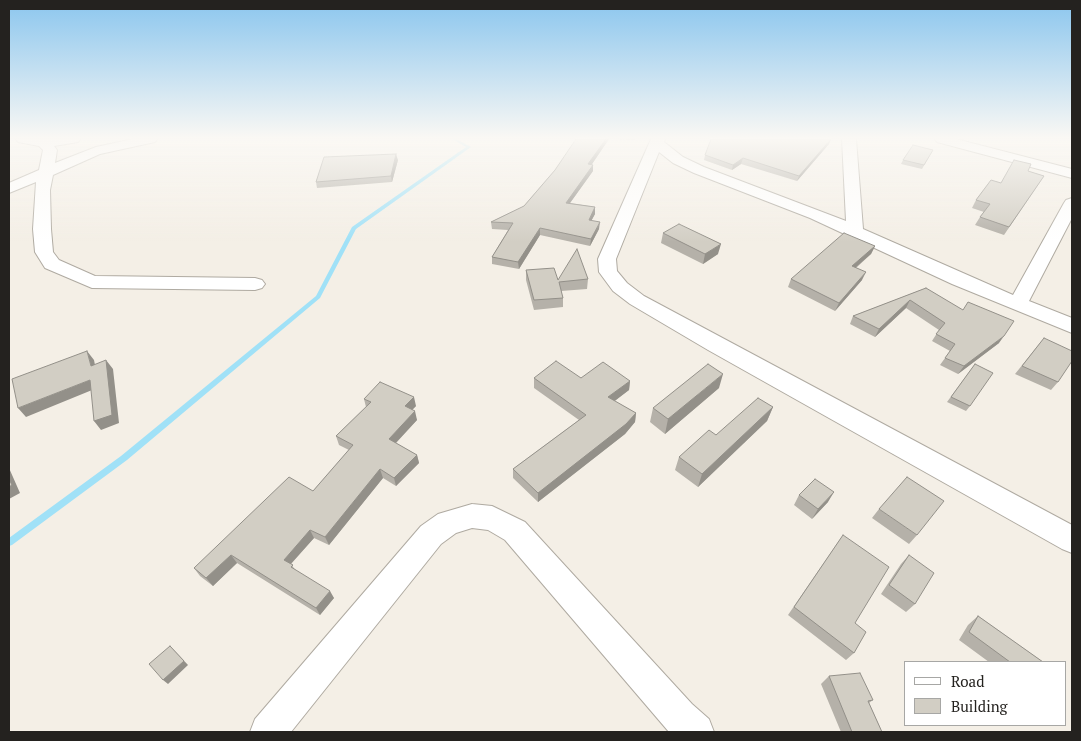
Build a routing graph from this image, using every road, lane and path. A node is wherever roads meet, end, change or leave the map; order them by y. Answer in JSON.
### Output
{"nodes":[{"id":1,"x":43,"y":174,"type":"edge"},
{"id":2,"x":47,"y":174,"type":"edge"},
{"id":3,"x":643,"y":174,"type":"edge"},
{"id":4,"x":709,"y":174,"type":"edge"},
{"id":5,"x":851,"y":174,"type":"edge"},
{"id":6,"x":9,"y":188,"type":"edge"},
{"id":7,"x":1072,"y":202,"type":"edge"},
{"id":8,"x":855,"y":231,"type":"junction"},
{"id":9,"x":255,"y":284,"type":"dead end"},
{"id":10,"x":1018,"y":304,"type":"junction"},
{"id":11,"x":1072,"y":326,"type":"edge"},
{"id":12,"x":1072,"y":540,"type":"edge"},
{"id":13,"x":268,"y":732,"type":"edge"},
{"id":14,"x":696,"y":732,"type":"edge"}],
"edges":[{"from":1,"to":6,"type":"street"},
{"from":2,"to":9,"type":"street"},
{"from":3,"to":12,"type":"street"},
{"from":4,"to":8,"type":"street"},
{"from":5,"to":8,"type":"street"},
{"from":7,"to":10,"type":"street"},
{"from":8,"to":10,"type":"street"},
{"from":10,"to":11,"type":"street"},
{"from":13,"to":14,"type":"street"}]}
